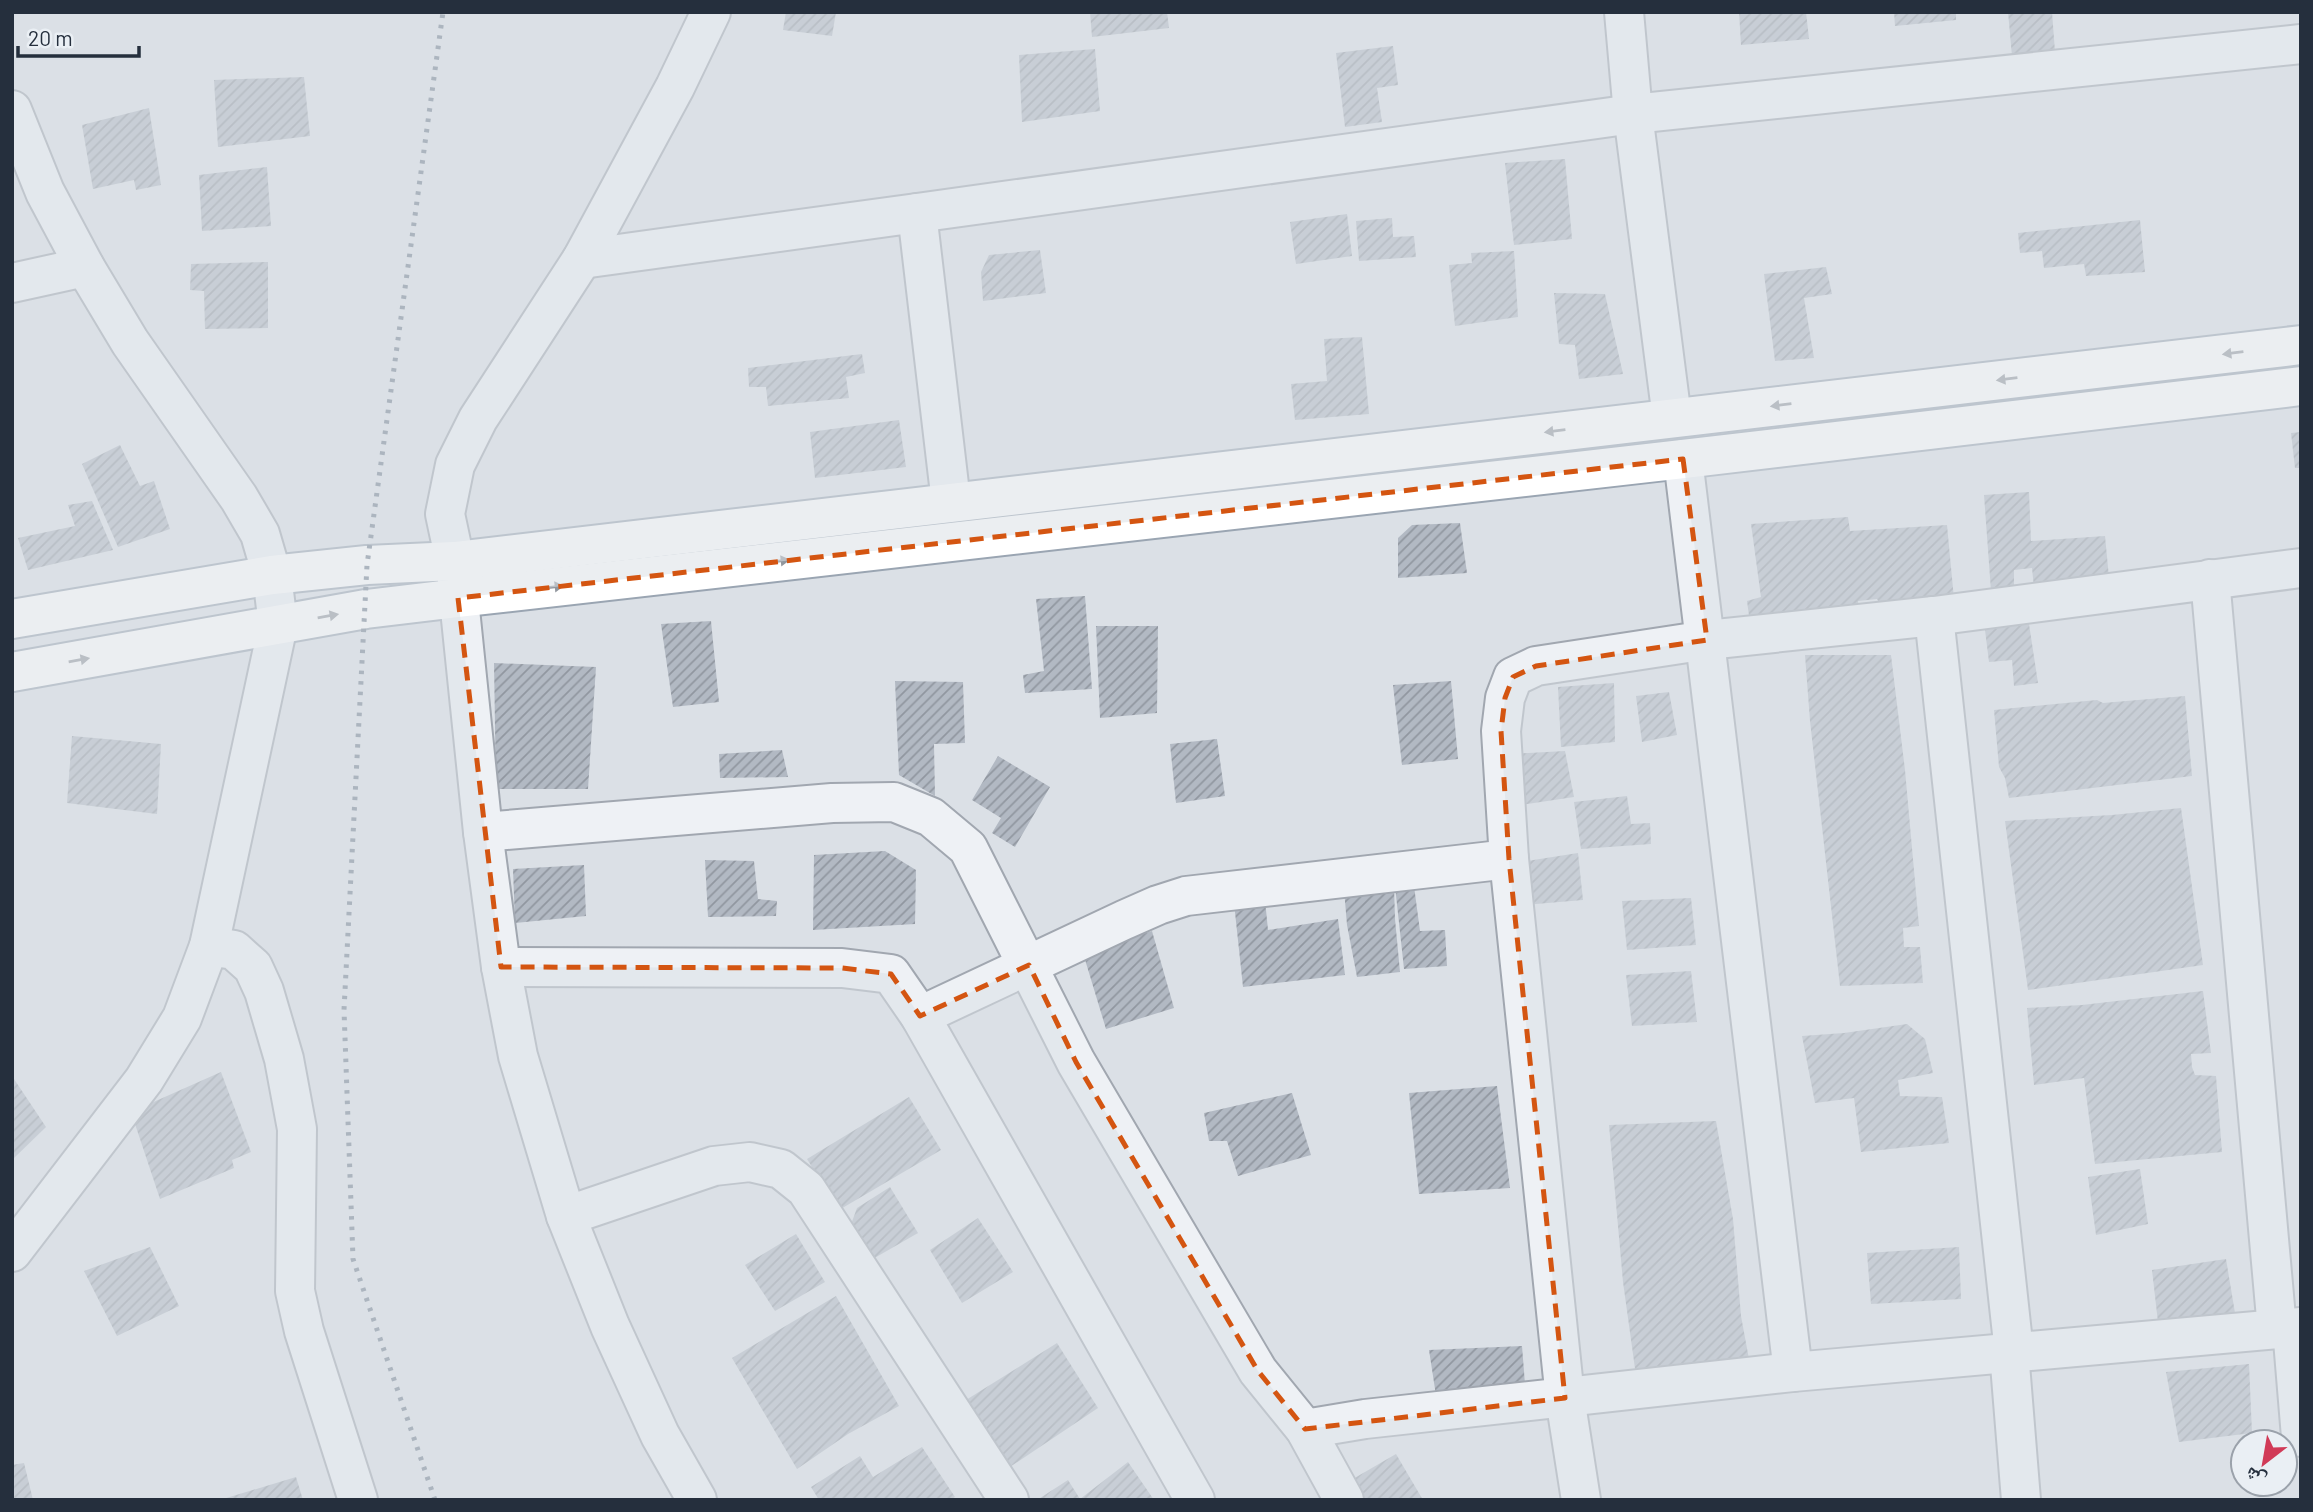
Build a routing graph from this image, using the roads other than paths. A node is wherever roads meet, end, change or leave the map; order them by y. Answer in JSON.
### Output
{"nodes":[{"id":1,"x":711,"y":12,"type":"edge"},
{"id":2,"x":1624,"y":12,"type":"edge"},
{"id":3,"x":2301,"y":44,"type":"edge"},
{"id":4,"x":12,"y":110,"type":"edge"},
{"id":5,"x":1633,"y":114,"type":"junction"},
{"id":6,"x":917,"y":213,"type":"junction"},
{"id":7,"x":582,"y":259,"type":"junction"},
{"id":8,"x":85,"y":267,"type":"junction"},
{"id":9,"x":12,"y":283,"type":"edge"},
{"id":10,"x":2301,"y":345,"type":"edge"},
{"id":11,"x":2301,"y":386,"type":"edge"},
{"id":12,"x":1672,"y":418,"type":"junction"},
{"id":13,"x":1684,"y":459,"type":"junction"},
{"id":14,"x":951,"y":502,"type":"junction"},
{"id":15,"x":2301,"y":568,"type":"edge"},
{"id":16,"x":272,"y":575,"type":"junction"},
{"id":17,"x":457,"y":579,"type":"junction"},
{"id":18,"x":2210,"y":579,"type":"junction"},
{"id":19,"x":1934,"y":616,"type":"junction"},
{"id":20,"x":12,"y":619,"type":"edge"},
{"id":21,"x":278,"y":625,"type":"junction"},
{"id":22,"x":1707,"y":640,"type":"junction"},
{"id":23,"x":12,"y":672,"type":"edge"},
{"id":24,"x":482,"y":832,"type":"junction"},
{"id":25,"x":1509,"y":859,"type":"junction"},
{"id":26,"x":209,"y":946,"type":"junction"},
{"id":27,"x":1029,"y":965,"type":"junction"},
{"id":28,"x":501,"y":967,"type":"junction"},
{"id":29,"x":920,"y":1016,"type":"junction"},
{"id":30,"x":566,"y":1216,"type":"junction"},
{"id":31,"x":12,"y":1252,"type":"edge"},
{"id":32,"x":2290,"y":1328,"type":"edge"},
{"id":33,"x":2012,"y":1352,"type":"junction"},
{"id":34,"x":1793,"y":1372,"type":"junction"},
{"id":35,"x":1565,"y":1398,"type":"junction"},
{"id":36,"x":1305,"y":1429,"type":"junction"},
{"id":37,"x":2301,"y":1437,"type":"edge"},
{"id":38,"x":358,"y":1500,"type":"edge"},
{"id":39,"x":698,"y":1500,"type":"edge"},
{"id":40,"x":1009,"y":1500,"type":"edge"},
{"id":41,"x":1195,"y":1500,"type":"edge"},
{"id":42,"x":1344,"y":1500,"type":"edge"},
{"id":43,"x":1581,"y":1500,"type":"edge"},
{"id":44,"x":2021,"y":1500,"type":"edge"}],
"edges":[{"from":1,"to":7,"type":"street"},
{"from":2,"to":5,"type":"street"},
{"from":3,"to":5,"type":"street"},
{"from":4,"to":8,"type":"street"},
{"from":5,"to":6,"type":"street"},
{"from":5,"to":12,"type":"street"},
{"from":6,"to":7,"type":"street"},
{"from":6,"to":14,"type":"street"},
{"from":7,"to":17,"type":"street"},
{"from":8,"to":9,"type":"street"},
{"from":8,"to":16,"type":"street"},
{"from":10,"to":12,"type":"main road","one_way":true},
{"from":11,"to":13,"type":"main road"},
{"from":12,"to":14,"type":"main road","one_way":true},
{"from":17,"to":13,"type":"main road","one_way":true},
{"from":13,"to":22,"type":"street"},
{"from":14,"to":17,"type":"main road"},
{"from":15,"to":18,"type":"street"},
{"from":16,"to":17,"type":"main road"},
{"from":16,"to":20,"type":"main road"},
{"from":16,"to":21,"type":"street"},
{"from":21,"to":17,"type":"main road","one_way":true},
{"from":17,"to":24,"type":"street"},
{"from":18,"to":19,"type":"street"},
{"from":18,"to":32,"type":"street"},
{"from":19,"to":22,"type":"street"},
{"from":19,"to":33,"type":"street"},
{"from":23,"to":21,"type":"main road","one_way":true},
{"from":21,"to":26,"type":"street"},
{"from":22,"to":25,"type":"street"},
{"from":22,"to":34,"type":"street"},
{"from":24,"to":27,"type":"street"},
{"from":24,"to":28,"type":"street"},
{"from":25,"to":27,"type":"street"},
{"from":25,"to":35,"type":"street"},
{"from":26,"to":31,"type":"street"},
{"from":26,"to":38,"type":"street"},
{"from":27,"to":29,"type":"street"},
{"from":27,"to":36,"type":"street"},
{"from":28,"to":29,"type":"street"},
{"from":28,"to":30,"type":"street"},
{"from":29,"to":41,"type":"street"},
{"from":30,"to":39,"type":"street"},
{"from":30,"to":40,"type":"street"},
{"from":32,"to":33,"type":"street"},
{"from":32,"to":37,"type":"street"},
{"from":33,"to":34,"type":"street"},
{"from":33,"to":44,"type":"street"},
{"from":34,"to":35,"type":"street"},
{"from":35,"to":36,"type":"street"},
{"from":35,"to":43,"type":"street"},
{"from":36,"to":42,"type":"street"}]}
